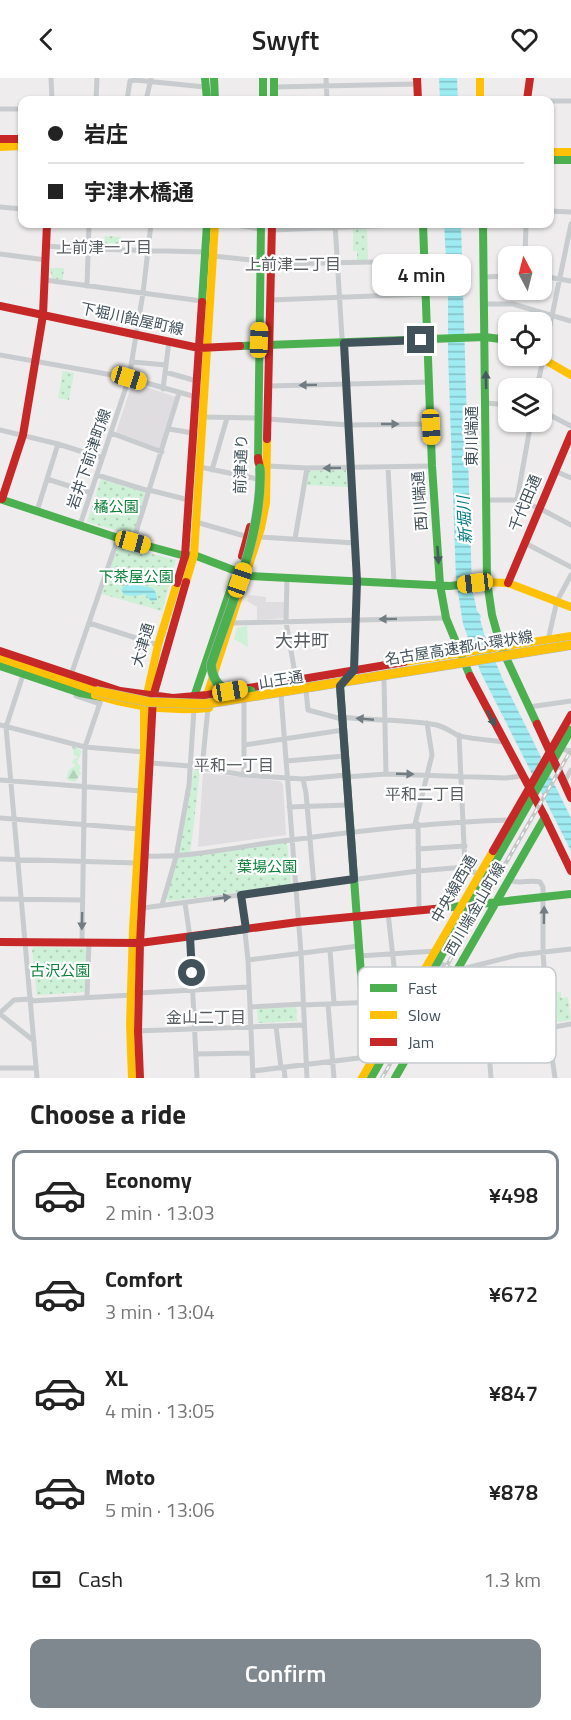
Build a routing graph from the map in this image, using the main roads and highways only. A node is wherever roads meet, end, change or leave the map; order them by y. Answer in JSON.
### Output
{"nodes":[{"id":1,"x":213,"y":78,"type":"edge"},
{"id":2,"x":263,"y":78,"type":"edge"},
{"id":3,"x":480,"y":78,"type":"edge"},
{"id":4,"x":530,"y":78,"type":"edge"},
{"id":5,"x":215,"y":96,"type":"edge"},
{"id":6,"x":263,"y":96,"type":"edge"},
{"id":7,"x":480,"y":96,"type":"edge"},
{"id":8,"x":528,"y":96,"type":"edge"},
{"id":9,"x":18,"y":139,"type":"edge"},
{"id":10,"x":0,"y":140,"type":"edge"},
{"id":11,"x":18,"y":146,"type":"edge"},
{"id":12,"x":0,"y":147,"type":"edge"},
{"id":13,"x":554,"y":152,"type":"edge"},
{"id":14,"x":571,"y":152,"type":"edge"},
{"id":15,"x":554,"y":160,"type":"edge"},
{"id":16,"x":571,"y":160,"type":"edge"},
{"id":17,"x":47,"y":228,"type":"edge"},
{"id":18,"x":207,"y":228,"type":"edge"},
{"id":19,"x":214,"y":228,"type":"edge"},
{"id":20,"x":267,"y":228,"type":"edge"},
{"id":21,"x":267,"y":228,"type":"edge"},
{"id":22,"x":423,"y":228,"type":"edge"},
{"id":23,"x":483,"y":228,"type":"edge"},
{"id":24,"x":209,"y":254,"type":"junction"},
{"id":25,"x":0,"y":306,"type":"edge"},
{"id":26,"x":43,"y":315,"type":"junction"},
{"id":27,"x":485,"y":337,"type":"junction"},
{"id":28,"x":498,"y":339,"type":"edge"},
{"id":29,"x":428,"y":340,"type":"junction"},
{"id":30,"x":269,"y":346,"type":"junction"},
{"id":31,"x":259,"y":347,"type":"junction"},
{"id":32,"x":203,"y":348,"type":"junction"},
{"id":33,"x":552,"y":364,"type":"edge"},
{"id":34,"x":571,"y":375,"type":"edge"},
{"id":35,"x":571,"y":434,"type":"edge"},
{"id":36,"x":262,"y":464,"type":"junction"},
{"id":37,"x":1,"y":499,"type":"edge"},
{"id":38,"x":189,"y":556,"type":"junction"},
{"id":39,"x":237,"y":571,"type":"junction"},
{"id":40,"x":249,"y":576,"type":"junction"},
{"id":41,"x":487,"y":581,"type":"junction"},
{"id":42,"x":508,"y":583,"type":"junction"},
{"id":43,"x":445,"y":585,"type":"junction"},
{"id":44,"x":571,"y":607,"type":"edge"},
{"id":45,"x":571,"y":636,"type":"edge"},
{"id":46,"x":571,"y":647,"type":"edge"},
{"id":47,"x":497,"y":648,"type":"junction"},
{"id":48,"x":0,"y":651,"type":"edge"},
{"id":49,"x":460,"y":654,"type":"junction"},
{"id":50,"x":0,"y":658,"type":"edge"},
{"id":51,"x":502,"y":660,"type":"junction"},
{"id":52,"x":0,"y":666,"type":"edge"},
{"id":53,"x":465,"y":666,"type":"junction"},
{"id":54,"x":354,"y":670,"type":"junction"},
{"id":55,"x":366,"y":678,"type":"junction"},
{"id":56,"x":340,"y":686,"type":"junction"},
{"id":57,"x":207,"y":695,"type":"junction"},
{"id":58,"x":149,"y":696,"type":"junction"},
{"id":59,"x":194,"y":697,"type":"junction"},
{"id":60,"x":101,"y":701,"type":"junction"},
{"id":61,"x":148,"y":709,"type":"junction"},
{"id":62,"x":571,"y":714,"type":"edge"},
{"id":63,"x":571,"y":730,"type":"edge"},
{"id":64,"x":552,"y":756,"type":"junction"},
{"id":65,"x":532,"y":789,"type":"junction"},
{"id":66,"x":571,"y":798,"type":"edge"},
{"id":67,"x":545,"y":817,"type":"junction"},
{"id":68,"x":571,"y":872,"type":"edge"},
{"id":69,"x":483,"y":877,"type":"junction"},
{"id":70,"x":571,"y":894,"type":"edge"},
{"id":71,"x":495,"y":903,"type":"junction"},
{"id":72,"x":466,"y":905,"type":"junction"},
{"id":73,"x":356,"y":916,"type":"junction"},
{"id":74,"x":0,"y":942,"type":"edge"},
{"id":75,"x":136,"y":943,"type":"junction"},
{"id":76,"x":360,"y":967,"type":"edge"},
{"id":77,"x":424,"y":967,"type":"edge"},
{"id":78,"x":435,"y":967,"type":"edge"},
{"id":79,"x":458,"y":967,"type":"edge"},
{"id":80,"x":134,"y":1031,"type":"junction"},
{"id":81,"x":371,"y":1063,"type":"edge"},
{"id":82,"x":372,"y":1063,"type":"edge"},
{"id":83,"x":403,"y":1063,"type":"edge"},
{"id":84,"x":132,"y":1078,"type":"edge"},
{"id":85,"x":140,"y":1078,"type":"edge"},
{"id":86,"x":362,"y":1078,"type":"edge"},
{"id":87,"x":371,"y":1078,"type":"edge"},
{"id":88,"x":394,"y":1078,"type":"edge"}],
"edges":[{"from":1,"to":5,"type":"main road"},
{"from":2,"to":6,"type":"main road"},
{"from":3,"to":7,"type":"main road"},
{"from":4,"to":8,"type":"main road"},
{"from":9,"to":10,"type":"main road"},
{"from":11,"to":12,"type":"main road"},
{"from":13,"to":14,"type":"main road"},
{"from":15,"to":16,"type":"main road"},
{"from":17,"to":26,"type":"main road"},
{"from":18,"to":24,"type":"main road","name":"大津通"},
{"from":19,"to":24,"type":"main road","name":"大津通"},
{"from":20,"to":31,"type":"main road","name":"前津通り"},
{"from":21,"to":30,"type":"main road","name":"前津通り"},
{"from":22,"to":29,"type":"main road","name":"西川端通"},
{"from":23,"to":27,"type":"main road","name":"東川端通"},
{"from":24,"to":32,"type":"main road","name":"大津通"},
{"from":24,"to":32,"type":"main road","name":"大津通"},
{"from":25,"to":26,"type":"main road","name":"下堀川飴屋町線"},
{"from":26,"to":32,"type":"main road","name":"下堀川飴屋町線"},
{"from":26,"to":37,"type":"main road"},
{"from":27,"to":28,"type":"main road","name":"下堀川飴屋町線"},
{"from":27,"to":29,"type":"main road","name":"下堀川飴屋町線"},
{"from":41,"to":27,"type":"main road","name":"東川端通","one_way":true},
{"from":29,"to":30,"type":"main road","name":"下堀川飴屋町線"},
{"from":29,"to":43,"type":"main road","name":"西川端通","one_way":true},
{"from":30,"to":31,"type":"main road","name":"下堀川飴屋町線"},
{"from":30,"to":36,"type":"main road","name":"前津通り"},
{"from":31,"to":32,"type":"main road","name":"下堀川飴屋町線"},
{"from":31,"to":36,"type":"main road","name":"前津通り"},
{"from":32,"to":38,"type":"main road","name":"大津通"},
{"from":32,"to":38,"type":"main road","name":"大津通"},
{"from":33,"to":34,"type":"main road"},
{"from":35,"to":42,"type":"main road","name":"千代田通"},
{"from":36,"to":39,"type":"main road","name":"前津通り"},
{"from":36,"to":40,"type":"main road","name":"前津通り"},
{"from":36,"to":55,"type":"main road","bridge":true},
{"from":37,"to":38,"type":"main road"},
{"from":38,"to":39,"type":"main road"},
{"from":38,"to":58,"type":"main road","name":"大津通"},
{"from":38,"to":58,"type":"main road","name":"大津通"},
{"from":39,"to":40,"type":"main road"},
{"from":39,"to":59,"type":"main road","name":"前津通り"},
{"from":40,"to":43,"type":"main road"},
{"from":40,"to":57,"type":"main road","name":"前津通り"},
{"from":41,"to":42,"type":"main road"},
{"from":41,"to":43,"type":"main road"},
{"from":41,"to":47,"type":"main road","name":"東川端通"},
{"from":42,"to":44,"type":"main road"},
{"from":43,"to":49,"type":"main road","name":"西川端通"},
{"from":45,"to":47,"type":"main road","name":"山王通"},
{"from":46,"to":51,"type":"main road","name":"山王通"},
{"from":46,"to":55,"type":"main road","name":"名古屋高速都心環状線","bridge":true},
{"from":47,"to":49,"type":"main road","name":"山王通"},
{"from":47,"to":51,"type":"main road","name":"東川端通"},
{"from":48,"to":58,"type":"main road","name":"山王通"},
{"from":49,"to":53,"type":"main road","name":"西川端通"},
{"from":49,"to":54,"type":"main road","name":"山王通"},
{"from":50,"to":55,"type":"main road","name":"名古屋高速都心環状線","bridge":true},
{"from":51,"to":53,"type":"main road","name":"山王通","bridge":true},
{"from":51,"to":64,"type":"main road","name":"東川端通"},
{"from":52,"to":60,"type":"main road","name":"山王通"},
{"from":52,"to":60,"type":"main road"},
{"from":53,"to":56,"type":"main road","name":"山王通"},
{"from":53,"to":65,"type":"main road","name":"西川端通","one_way":true},
{"from":54,"to":56,"type":"main road"},
{"from":54,"to":57,"type":"main road","name":"山王通"},
{"from":56,"to":61,"type":"main road","name":"山王通"},
{"from":56,"to":73,"type":"main road"},
{"from":57,"to":59,"type":"main road","name":"山王通"},
{"from":58,"to":59,"type":"main road","name":"山王通"},
{"from":58,"to":61,"type":"main road","name":"大津通"},
{"from":60,"to":61,"type":"main road","name":"山王通"},
{"from":61,"to":75,"type":"main road","name":"大津通"},
{"from":61,"to":75,"type":"main road","name":"大津通"},
{"from":62,"to":64,"type":"main road","name":"中央線西通"},
{"from":63,"to":64,"type":"main road","name":"中央線西通"},
{"from":64,"to":65,"type":"main road","name":"中央線西通"},
{"from":64,"to":66,"type":"main road","name":"東川端通"},
{"from":65,"to":67,"type":"main road","name":"西川端通"},
{"from":65,"to":69,"type":"main road","name":"中央線西通"},
{"from":65,"to":69,"type":"main road","name":"中央線西通"},
{"from":67,"to":68,"type":"main road","name":"西川端通"},
{"from":67,"to":71,"type":"main road","name":"西川端金山町線"},
{"from":69,"to":72,"type":"main road","name":"中央線西通"},
{"from":70,"to":71,"type":"main road"},
{"from":71,"to":72,"type":"main road"},
{"from":71,"to":79,"type":"main road","name":"西川端金山町線"},
{"from":72,"to":73,"type":"main road"},
{"from":72,"to":77,"type":"main road","name":"中央線西通"},
{"from":72,"to":78,"type":"main road","name":"中央線西通"},
{"from":73,"to":75,"type":"main road"},
{"from":73,"to":76,"type":"main road"},
{"from":74,"to":75,"type":"main road"},
{"from":75,"to":80,"type":"main road","name":"大津通"},
{"from":80,"to":84,"type":"main road","name":"大津通"},
{"from":80,"to":85,"type":"main road","name":"大津通"},
{"from":81,"to":86,"type":"main road","name":"中央線西通"},
{"from":82,"to":87,"type":"main road","name":"中央線西通"},
{"from":83,"to":88,"type":"main road","name":"西川端金山町線"}]}
